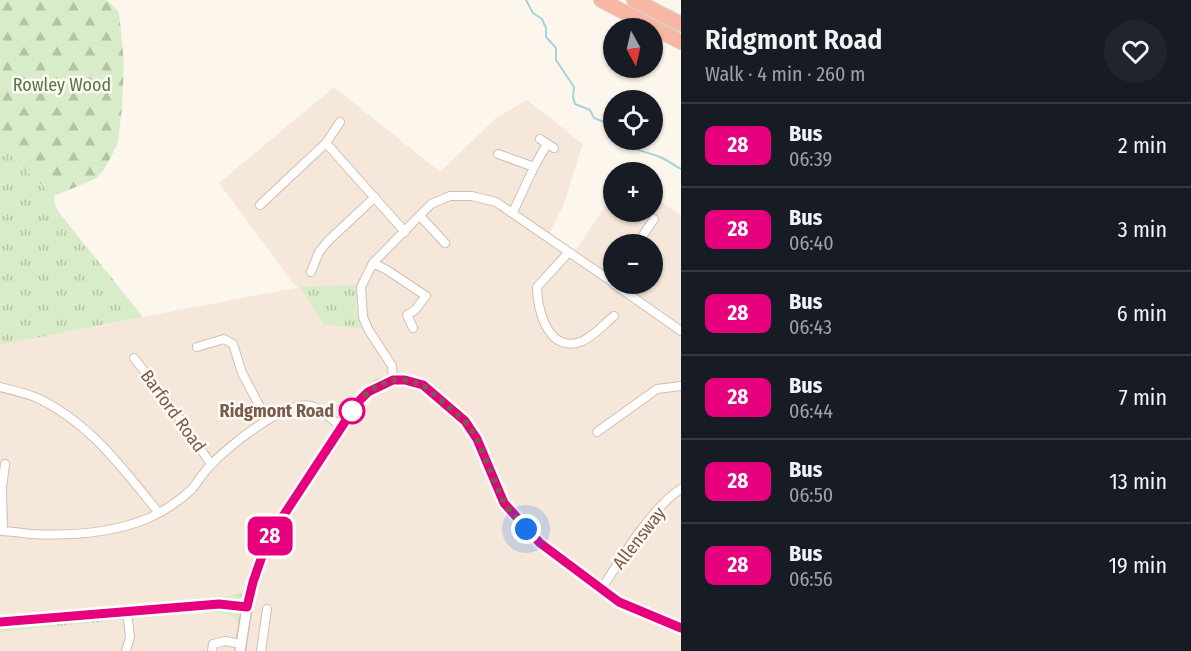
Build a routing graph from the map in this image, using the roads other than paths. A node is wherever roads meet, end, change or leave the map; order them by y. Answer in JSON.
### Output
{"nodes":[{"id":1,"x":601,"y":0,"type":"edge"},
{"id":2,"x":634,"y":0,"type":"edge"},
{"id":3,"x":681,"y":24,"type":"edge"},
{"id":4,"x":681,"y":42,"type":"edge"},
{"id":5,"x":340,"y":122,"type":"dead end"},
{"id":6,"x":326,"y":143,"type":"junction"},
{"id":7,"x":547,"y":144,"type":"dead end"},
{"id":8,"x":498,"y":154,"type":"dead end"},
{"id":9,"x":534,"y":167,"type":"junction"},
{"id":10,"x":375,"y":197,"type":"junction"},
{"id":11,"x":260,"y":205,"type":"dead end"},
{"id":12,"x":513,"y":212,"type":"junction"},
{"id":13,"x":420,"y":216,"type":"junction"},
{"id":14,"x":405,"y":232,"type":"junction"},
{"id":15,"x":446,"y":243,"type":"dead end"},
{"id":16,"x":569,"y":252,"type":"junction"},
{"id":17,"x":373,"y":263,"type":"junction"},
{"id":18,"x":311,"y":272,"type":"dead end"},
{"id":19,"x":603,"y":275,"type":"edge"},
{"id":20,"x":630,"y":294,"type":"edge"},
{"id":21,"x":614,"y":316,"type":"dead end"},
{"id":22,"x":413,"y":328,"type":"dead end"},
{"id":23,"x":681,"y":331,"type":"edge"},
{"id":24,"x":197,"y":347,"type":"dead end"},
{"id":25,"x":134,"y":358,"type":"dead end"},
{"id":26,"x":393,"y":380,"type":"junction"},
{"id":27,"x":681,"y":386,"type":"edge"},
{"id":28,"x":0,"y":387,"type":"edge"},
{"id":29,"x":267,"y":420,"type":"junction"},
{"id":30,"x":341,"y":426,"type":"junction"},
{"id":31,"x":597,"y":432,"type":"dead end"},
{"id":32,"x":5,"y":464,"type":"dead end"},
{"id":33,"x":211,"y":464,"type":"junction"},
{"id":34,"x":681,"y":489,"type":"edge"},
{"id":35,"x":159,"y":513,"type":"junction"},
{"id":36,"x":2,"y":531,"type":"edge"},
{"id":37,"x":601,"y":590,"type":"junction"},
{"id":38,"x":247,"y":607,"type":"junction"},
{"id":39,"x":267,"y":609,"type":"dead end"},
{"id":40,"x":128,"y":611,"type":"junction"},
{"id":41,"x":0,"y":622,"type":"edge"},
{"id":42,"x":681,"y":628,"type":"edge"},
{"id":43,"x":240,"y":648,"type":"edge"},
{"id":44,"x":126,"y":651,"type":"edge"},
{"id":45,"x":212,"y":651,"type":"edge"},
{"id":46,"x":261,"y":651,"type":"edge"}],
"edges":[{"from":1,"to":4,"type":"highway"},
{"from":2,"to":3,"type":"highway"},
{"from":5,"to":6,"type":"street"},
{"from":6,"to":10,"type":"street"},
{"from":6,"to":11,"type":"street"},
{"from":7,"to":9,"type":"street"},
{"from":8,"to":9,"type":"street"},
{"from":9,"to":12,"type":"street"},
{"from":10,"to":14,"type":"street"},
{"from":10,"to":18,"type":"street"},
{"from":12,"to":13,"type":"street"},
{"from":12,"to":16,"type":"street"},
{"from":13,"to":14,"type":"street"},
{"from":13,"to":15,"type":"street"},
{"from":14,"to":17,"type":"street"},
{"from":16,"to":19,"type":"street"},
{"from":16,"to":21,"type":"street"},
{"from":17,"to":22,"type":"street"},
{"from":17,"to":26,"type":"street"},
{"from":20,"to":23,"type":"street"},
{"from":24,"to":29,"type":"street"},
{"from":25,"to":33,"type":"street","name":"Barford Road"},
{"from":26,"to":30,"type":"street"},
{"from":26,"to":37,"type":"street"},
{"from":27,"to":31,"type":"street"},
{"from":28,"to":35,"type":"street"},
{"from":29,"to":30,"type":"street"},
{"from":29,"to":33,"type":"street"},
{"from":30,"to":38,"type":"street"},
{"from":32,"to":36,"type":"street"},
{"from":33,"to":35,"type":"street"},
{"from":34,"to":37,"type":"street","name":"Allensway"},
{"from":35,"to":36,"type":"street"},
{"from":37,"to":42,"type":"street"},
{"from":38,"to":40,"type":"street"},
{"from":38,"to":43,"type":"street"},
{"from":39,"to":46,"type":"street"},
{"from":40,"to":41,"type":"street"},
{"from":40,"to":44,"type":"street"},
{"from":43,"to":45,"type":"street"}]}
